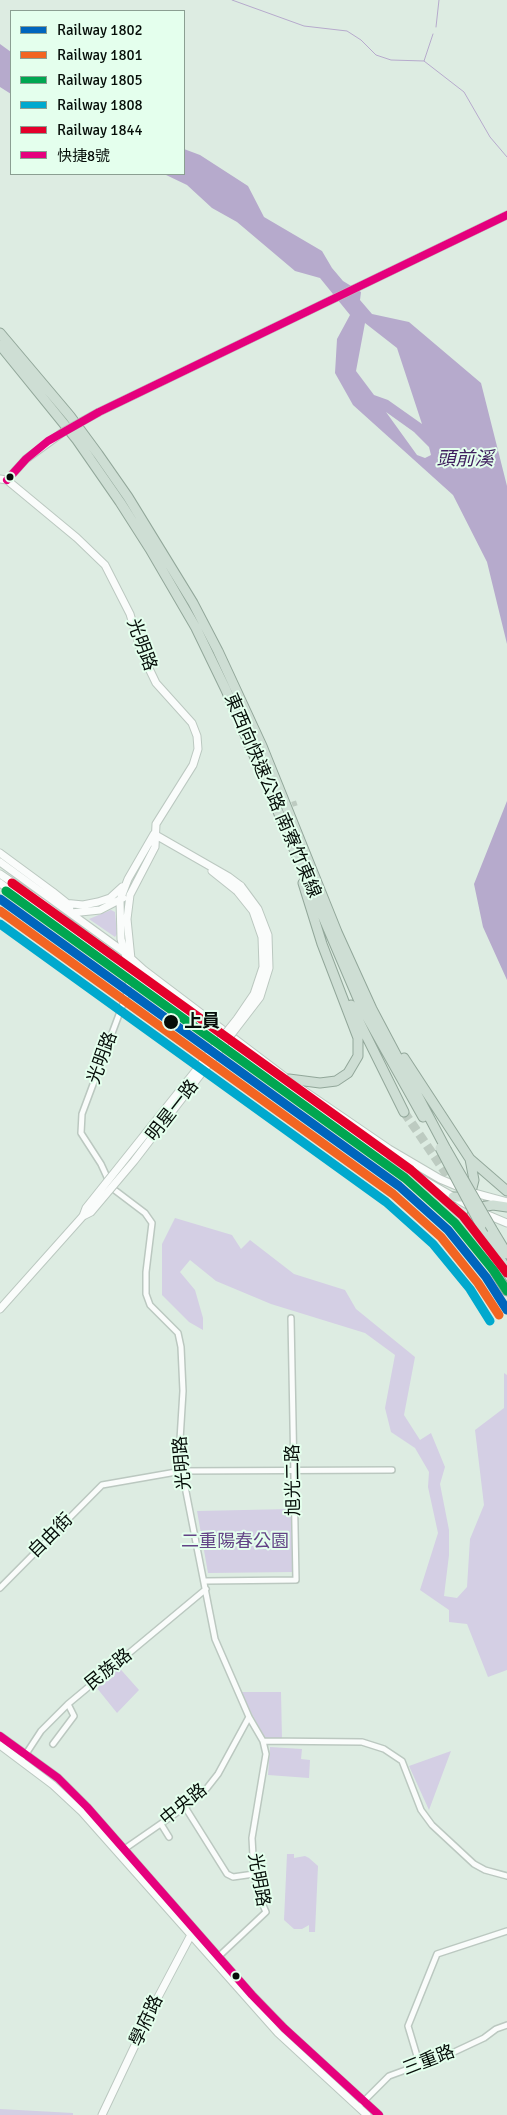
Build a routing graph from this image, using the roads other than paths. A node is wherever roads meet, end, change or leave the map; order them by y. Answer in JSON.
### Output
{"nodes":[{"id":1,"x":507,"y":215,"type":"edge"},
{"id":2,"x":0,"y":333,"type":"edge"},
{"id":3,"x":0,"y":345,"type":"edge"},
{"id":4,"x":3,"y":479,"type":"edge"},
{"id":5,"x":154,"y":834,"type":"junction"},
{"id":6,"x":292,"y":844,"type":"junction"},
{"id":7,"x":0,"y":853,"type":"edge"},
{"id":8,"x":0,"y":862,"type":"edge"},
{"id":9,"x":14,"y":862,"type":"junction"},
{"id":10,"x":9,"y":868,"type":"junction"},
{"id":11,"x":0,"y":874,"type":"edge"},
{"id":12,"x":128,"y":879,"type":"junction"},
{"id":13,"x":0,"y":883,"type":"edge"},
{"id":14,"x":134,"y":887,"type":"junction"},
{"id":15,"x":48,"y":898,"type":"junction"},
{"id":16,"x":120,"y":900,"type":"junction"},
{"id":17,"x":68,"y":904,"type":"junction"},
{"id":18,"x":39,"y":911,"type":"junction"},
{"id":19,"x":53,"y":912,"type":"junction"},
{"id":20,"x":71,"y":913,"type":"junction"},
{"id":21,"x":128,"y":955,"type":"junction"},
{"id":22,"x":130,"y":972,"type":"junction"},
{"id":23,"x":334,"y":974,"type":"junction"},
{"id":24,"x":372,"y":1009,"type":"junction"},
{"id":25,"x":289,"y":1079,"type":"junction"},
{"id":26,"x":404,"y":1112,"type":"tunnel mouth"},
{"id":27,"x":443,"y":1148,"type":"junction"},
{"id":28,"x":470,"y":1159,"type":"junction"},
{"id":29,"x":390,"y":1161,"type":"junction"},
{"id":30,"x":507,"y":1191,"type":"edge"},
{"id":31,"x":470,"y":1192,"type":"junction"},
{"id":32,"x":453,"y":1197,"type":"junction"},
{"id":33,"x":507,"y":1202,"type":"edge"},
{"id":34,"x":507,"y":1206,"type":"edge"},
{"id":35,"x":474,"y":1208,"type":"junction"},
{"id":36,"x":507,"y":1223,"type":"edge"},
{"id":37,"x":474,"y":1239,"type":"junction"},
{"id":38,"x":507,"y":1254,"type":"edge"},
{"id":39,"x":507,"y":1270,"type":"edge"},
{"id":40,"x":507,"y":1291,"type":"edge"},
{"id":41,"x":0,"y":1309,"type":"edge"},
{"id":42,"x":291,"y":1318,"type":"dead end"},
{"id":43,"x":294,"y":1470,"type":"junction"},
{"id":44,"x":392,"y":1470,"type":"dead end"},
{"id":45,"x":182,"y":1471,"type":"junction"},
{"id":46,"x":205,"y":1581,"type":"junction"},
{"id":47,"x":0,"y":1588,"type":"edge"},
{"id":48,"x":206,"y":1589,"type":"junction"},
{"id":49,"x":68,"y":1704,"type":"junction"},
{"id":50,"x":249,"y":1717,"type":"junction"},
{"id":51,"x":0,"y":1736,"type":"edge"},
{"id":52,"x":263,"y":1741,"type":"junction"},
{"id":53,"x":53,"y":1744,"type":"dead end"},
{"id":54,"x":0,"y":1745,"type":"edge"},
{"id":55,"x":24,"y":1757,"type":"junction"},
{"id":56,"x":185,"y":1807,"type":"junction"},
{"id":57,"x":161,"y":1824,"type":"junction"},
{"id":58,"x":169,"y":1837,"type":"dead end"},
{"id":59,"x":122,"y":1851,"type":"junction"},
{"id":60,"x":254,"y":1874,"type":"junction"},
{"id":61,"x":507,"y":1876,"type":"edge"},
{"id":62,"x":192,"y":1932,"type":"junction"},
{"id":63,"x":507,"y":1932,"type":"edge"},
{"id":64,"x":219,"y":1957,"type":"junction"},
{"id":65,"x":213,"y":1962,"type":"junction"},
{"id":66,"x":507,"y":2025,"type":"edge"},
{"id":67,"x":420,"y":2066,"type":"junction"},
{"id":68,"x":364,"y":2101,"type":"junction"},
{"id":69,"x":358,"y":2107,"type":"junction"},
{"id":70,"x":102,"y":2115,"type":"edge"},
{"id":71,"x":367,"y":2115,"type":"edge"},
{"id":72,"x":379,"y":2115,"type":"edge"}],
"edges":[{"from":1,"to":4,"type":"street","name":"光明路","bridge":true},
{"from":2,"to":24,"type":"highway","name":"東西向快速公路 南寮竹東線"},
{"from":3,"to":6,"type":"highway","name":"東西向快速公路 南寮竹東線"},
{"from":4,"to":5,"type":"street","name":"光明路"},
{"from":5,"to":12,"type":"street","name":"光明路"},
{"from":5,"to":14,"type":"street","name":"光明路"},
{"from":5,"to":41,"type":"street","name":"明星一路","bridge":true},
{"from":6,"to":23,"type":"highway"},
{"from":6,"to":27,"type":"highway","name":"東西向快速公路 南寮竹東線"},
{"from":7,"to":9,"type":"street"},
{"from":8,"to":10,"type":"street"},
{"from":9,"to":10,"type":"street"},
{"from":9,"to":17,"type":"street"},
{"from":10,"to":15,"type":"street"},
{"from":11,"to":19,"type":"street"},
{"from":12,"to":16,"type":"street","name":"光明路"},
{"from":12,"to":17,"type":"street"},
{"from":13,"to":18,"type":"street"},
{"from":14,"to":16,"type":"street"},
{"from":14,"to":21,"type":"street","name":"光明路"},
{"from":15,"to":17,"type":"street"},
{"from":15,"to":20,"type":"street"},
{"from":16,"to":20,"type":"street"},
{"from":16,"to":21,"type":"street","name":"光明路"},
{"from":17,"to":20,"type":"street"},
{"from":18,"to":19,"type":"street"},
{"from":18,"to":22,"type":"street"},
{"from":19,"to":20,"type":"street"},
{"from":19,"to":22,"type":"street"},
{"from":20,"to":21,"type":"street"},
{"from":21,"to":22,"type":"street","name":"光明路"},
{"from":21,"to":25,"type":"street"},
{"from":22,"to":29,"type":"street"},
{"from":22,"to":45,"type":"street","name":"光明路"},
{"from":23,"to":25,"type":"highway"},
{"from":23,"to":26,"type":"highway"},
{"from":24,"to":27,"type":"highway","name":"東西向快速公路 南寮竹東線"},
{"from":24,"to":28,"type":"highway"},
{"from":25,"to":31,"type":"street"},
{"from":27,"to":38,"type":"highway","name":"東西向快速公路 南寮竹東線","bridge":true},
{"from":27,"to":39,"type":"highway","name":"東西向快速公路 南寮竹東線","bridge":true},
{"from":28,"to":30,"type":"highway"},
{"from":28,"to":31,"type":"highway"},
{"from":29,"to":32,"type":"street"},
{"from":29,"to":37,"type":"highway"},
{"from":31,"to":32,"type":"highway"},
{"from":31,"to":33,"type":"street"},
{"from":32,"to":35,"type":"street"},
{"from":34,"to":35,"type":"highway"},
{"from":35,"to":36,"type":"street"},
{"from":35,"to":37,"type":"highway"},
{"from":37,"to":40,"type":"highway"},
{"from":42,"to":43,"type":"street","name":"旭光二路"},
{"from":43,"to":44,"type":"street"},
{"from":43,"to":45,"type":"street"},
{"from":43,"to":46,"type":"street","name":"旭光二路"},
{"from":45,"to":46,"type":"street","name":"光明路"},
{"from":45,"to":47,"type":"street","name":"自由街"},
{"from":46,"to":48,"type":"street","name":"光明路"},
{"from":48,"to":49,"type":"street","name":"民族路"},
{"from":48,"to":50,"type":"street","name":"光明路"},
{"from":49,"to":53,"type":"street"},
{"from":49,"to":55,"type":"street","name":"民族路"},
{"from":50,"to":52,"type":"street","name":"光明路"},
{"from":50,"to":56,"type":"street","name":"中央路"},
{"from":51,"to":55,"type":"street"},
{"from":52,"to":60,"type":"street","name":"光明路"},
{"from":52,"to":61,"type":"street"},
{"from":54,"to":55,"type":"street"},
{"from":55,"to":59,"type":"street"},
{"from":56,"to":57,"type":"street","name":"中央路"},
{"from":56,"to":60,"type":"street"},
{"from":57,"to":58,"type":"street"},
{"from":57,"to":59,"type":"street","name":"中央路"},
{"from":59,"to":62,"type":"street"},
{"from":60,"to":64,"type":"street","name":"光明路"},
{"from":62,"to":64,"type":"street"},
{"from":62,"to":65,"type":"street"},
{"from":62,"to":70,"type":"street","name":"學府路"},
{"from":63,"to":67,"type":"street"},
{"from":64,"to":65,"type":"street","name":"光明路"},
{"from":64,"to":68,"type":"street"},
{"from":65,"to":69,"type":"street"},
{"from":66,"to":67,"type":"street","name":"三重路"},
{"from":67,"to":68,"type":"street","name":"三重路"},
{"from":68,"to":69,"type":"street","name":"三重路"},
{"from":68,"to":72,"type":"street"},
{"from":69,"to":71,"type":"street"}]}
